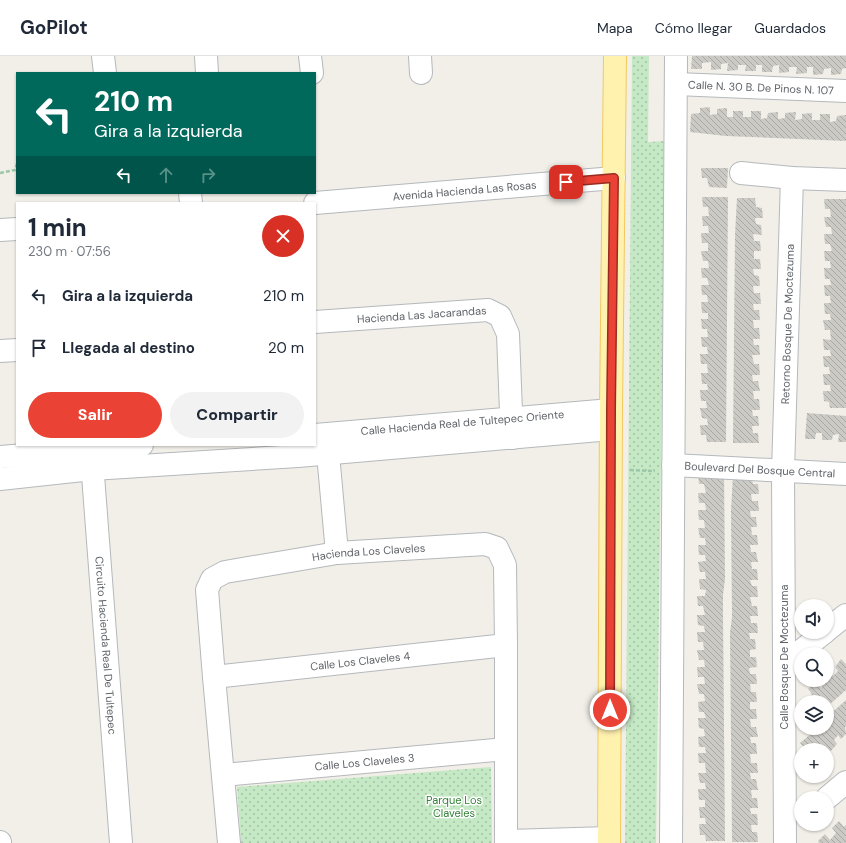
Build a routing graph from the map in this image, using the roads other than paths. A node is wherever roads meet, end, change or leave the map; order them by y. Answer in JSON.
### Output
{"nodes":[{"id":1,"x":103,"y":56,"type":"edge"},
{"id":2,"x":206,"y":56,"type":"edge"},
{"id":3,"x":310,"y":56,"type":"edge"},
{"id":4,"x":615,"y":56,"type":"edge"},
{"id":5,"x":676,"y":56,"type":"edge"},
{"id":6,"x":105,"y":72,"type":"edge"},
{"id":7,"x":207,"y":72,"type":"edge"},
{"id":8,"x":312,"y":72,"type":"edge"},
{"id":9,"x":676,"y":84,"type":"junction"},
{"id":10,"x":846,"y":91,"type":"edge"},
{"id":11,"x":741,"y":173,"type":"dead end"},
{"id":12,"x":614,"y":178,"type":"junction"},
{"id":13,"x":792,"y":178,"type":"junction"},
{"id":14,"x":846,"y":180,"type":"edge"},
{"id":15,"x":316,"y":203,"type":"edge"},
{"id":16,"x":16,"y":229,"type":"edge"},
{"id":17,"x":0,"y":230,"type":"edge"},
{"id":18,"x":316,"y":322,"type":"edge"},
{"id":19,"x":16,"y":350,"type":"edge"},
{"id":20,"x":0,"y":351,"type":"edge"},
{"id":21,"x":611,"y":420,"type":"junction"},
{"id":22,"x":512,"y":428,"type":"junction"},
{"id":23,"x":316,"y":435,"type":"edge"},
{"id":24,"x":129,"y":446,"type":"edge"},
{"id":25,"x":298,"y":451,"type":"edge"},
{"id":26,"x":328,"y":454,"type":"junction"},
{"id":27,"x":0,"y":457,"type":"edge"},
{"id":28,"x":91,"y":459,"type":"junction"},
{"id":29,"x":673,"y":468,"type":"junction"},
{"id":30,"x":784,"y":471,"type":"junction"},
{"id":31,"x":846,"y":474,"type":"edge"},
{"id":32,"x":0,"y":479,"type":"edge"},
{"id":33,"x":337,"y":553,"type":"junction"},
{"id":34,"x":846,"y":616,"type":"edge"},
{"id":35,"x":834,"y":625,"type":"edge"},
{"id":36,"x":816,"y":639,"type":"edge"},
{"id":37,"x":506,"y":645,"type":"junction"},
{"id":38,"x":784,"y":664,"type":"junction"},
{"id":39,"x":214,"y":678,"type":"junction"},
{"id":40,"x":506,"y":749,"type":"junction"},
{"id":41,"x":223,"y":775,"type":"junction"},
{"id":42,"x":846,"y":782,"type":"edge"},
{"id":43,"x":834,"y":792,"type":"edge"},
{"id":44,"x":791,"y":832,"type":"edge"},
{"id":45,"x":609,"y":840,"type":"edge"},
{"id":46,"x":506,"y":842,"type":"edge"},
{"id":47,"x":121,"y":843,"type":"edge"},
{"id":48,"x":230,"y":843,"type":"edge"},
{"id":49,"x":671,"y":843,"type":"edge"}],
"edges":[{"from":1,"to":6,"type":"street"},
{"from":2,"to":7,"type":"street"},
{"from":3,"to":8,"type":"street"},
{"from":4,"to":12,"type":"main road"},
{"from":5,"to":9,"type":"street"},
{"from":9,"to":10,"type":"street","name":"Calle N. 30 B. De Pinos N. 107"},
{"from":9,"to":29,"type":"street"},
{"from":11,"to":13,"type":"street"},
{"from":12,"to":15,"type":"street","name":"Avenida Hacienda Las Rosas"},
{"from":12,"to":21,"type":"main road"},
{"from":13,"to":14,"type":"street"},
{"from":13,"to":30,"type":"street","name":"Retorno Bosque De Moctezuma"},
{"from":16,"to":17,"type":"street"},
{"from":18,"to":22,"type":"street","name":"Hacienda Las Jacarandas"},
{"from":19,"to":20,"type":"street"},
{"from":21,"to":22,"type":"street","name":"Calle Hacienda Real de Tultepec Oriente"},
{"from":21,"to":45,"type":"main road"},
{"from":22,"to":23,"type":"street","name":"Calle Hacienda Real de Tultepec Oriente"},
{"from":22,"to":26,"type":"street"},
{"from":24,"to":28,"type":"street"},
{"from":25,"to":26,"type":"street"},
{"from":25,"to":28,"type":"street"},
{"from":26,"to":33,"type":"street"},
{"from":27,"to":28,"type":"street"},
{"from":28,"to":32,"type":"street"},
{"from":28,"to":47,"type":"street","name":"Circuito Hacienda Real De Tultepec"},
{"from":29,"to":30,"type":"street","name":"Boulevard Del Bosque Central"},
{"from":29,"to":49,"type":"street"},
{"from":30,"to":31,"type":"street","name":"Boulevard Del Bosque Central"},
{"from":30,"to":38,"type":"street","name":"Calle Bosque De Moctezuma"},
{"from":33,"to":37,"type":"street","name":"Hacienda Los Claveles"},
{"from":33,"to":39,"type":"street","name":"Hacienda Los Claveles"},
{"from":34,"to":35,"type":"street"},
{"from":36,"to":38,"type":"street"},
{"from":37,"to":39,"type":"street","name":"Calle Los Claveles 4"},
{"from":37,"to":40,"type":"street","name":"Hacienda Los Claveles"},
{"from":38,"to":44,"type":"street","name":"Calle Bosque De Moctezuma"},
{"from":39,"to":41,"type":"street","name":"Hacienda Los Claveles"},
{"from":40,"to":41,"type":"street","name":"Calle Los Claveles 3"},
{"from":40,"to":46,"type":"street","name":"Hacienda Los Claveles"},
{"from":41,"to":48,"type":"street","name":"Hacienda Los Claveles"},
{"from":42,"to":43,"type":"street"},
{"from":45,"to":46,"type":"street"}]}
